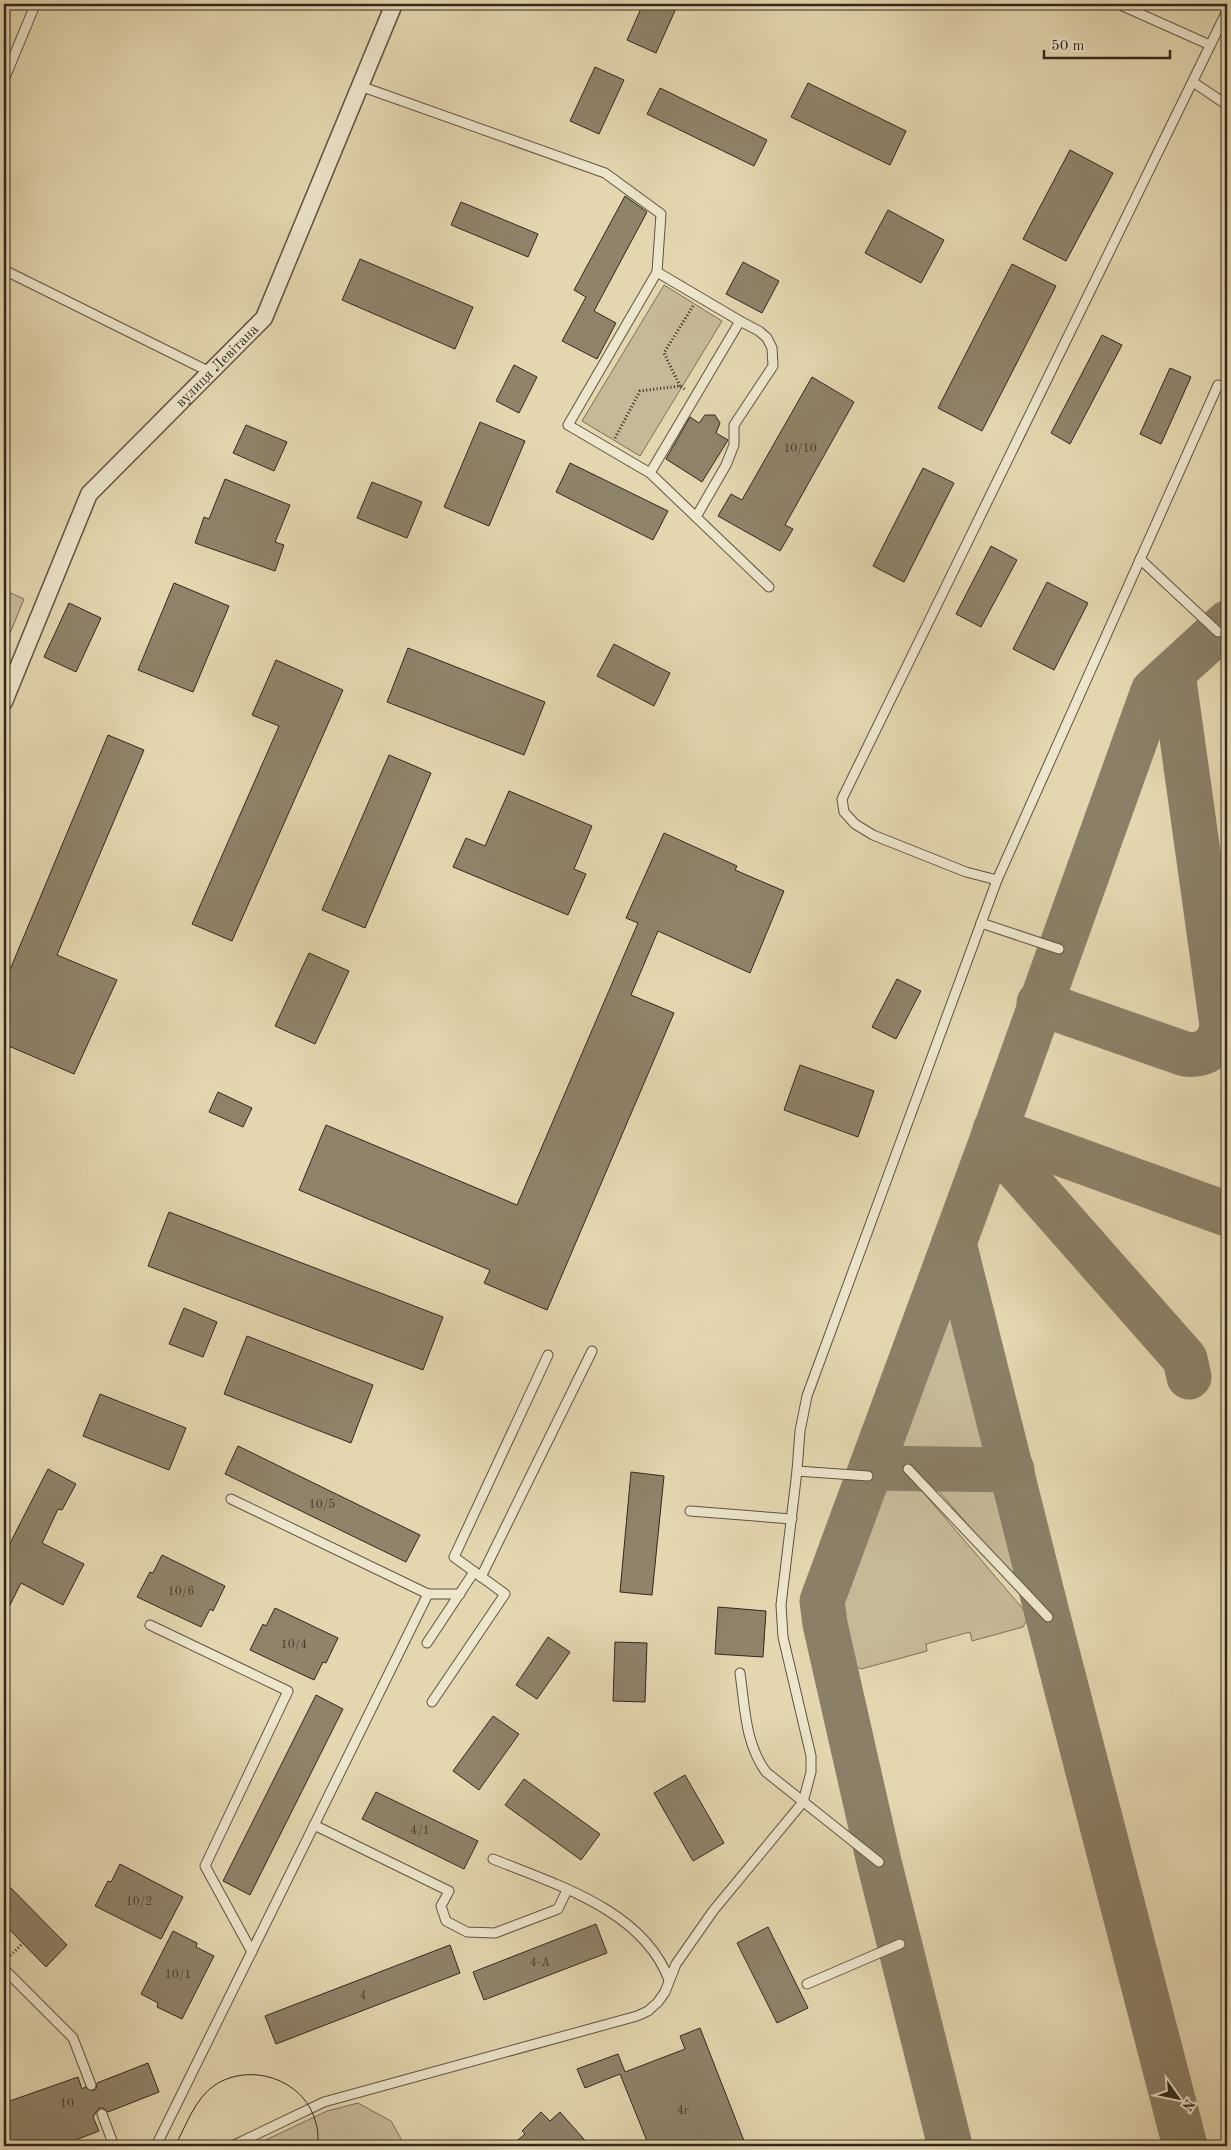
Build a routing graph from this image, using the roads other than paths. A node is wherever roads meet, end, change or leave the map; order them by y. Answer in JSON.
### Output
{"nodes":[{"id":1,"x":394,"y":4,"type":"edge"},
{"id":2,"x":1118,"y":4,"type":"edge"},
{"id":3,"x":34,"y":5,"type":"dead end"},
{"id":4,"x":1227,"y":11,"type":"edge"},
{"id":5,"x":1210,"y":45,"type":"junction"},
{"id":6,"x":4,"y":80,"type":"edge"},
{"id":7,"x":1193,"y":82,"type":"junction"},
{"id":8,"x":360,"y":86,"type":"junction"},
{"id":9,"x":1227,"y":106,"type":"edge"},
{"id":10,"x":4,"y":270,"type":"edge"},
{"id":11,"x":657,"y":272,"type":"junction"},
{"id":12,"x":740,"y":321,"type":"junction"},
{"id":13,"x":210,"y":372,"type":"junction"},
{"id":14,"x":1218,"y":385,"type":"dead end"},
{"id":15,"x":650,"y":473,"type":"junction"},
{"id":16,"x":696,"y":517,"type":"junction"},
{"id":17,"x":1140,"y":559,"type":"junction"},
{"id":18,"x":769,"y":587,"type":"dead end"},
{"id":19,"x":1218,"y":632,"type":"dead end"},
{"id":20,"x":4,"y":702,"type":"edge"},
{"id":21,"x":997,"y":880,"type":"junction"},
{"id":22,"x":981,"y":923,"type":"junction"},
{"id":23,"x":1059,"y":949,"type":"dead end"},
{"id":24,"x":592,"y":1351,"type":"dead end"},
{"id":25,"x":548,"y":1355,"type":"dead end"},
{"id":26,"x":908,"y":1469,"type":"dead end"},
{"id":27,"x":797,"y":1471,"type":"junction"},
{"id":28,"x":868,"y":1476,"type":"dead end"},
{"id":29,"x":231,"y":1498,"type":"dead end"},
{"id":30,"x":690,"y":1511,"type":"dead end"},
{"id":31,"x":792,"y":1519,"type":"junction"},
{"id":32,"x":478,"y":1575,"type":"junction"},
{"id":33,"x":428,"y":1594,"type":"junction"},
{"id":34,"x":460,"y":1594,"type":"junction"},
{"id":35,"x":1048,"y":1617,"type":"dead end"},
{"id":36,"x":150,"y":1625,"type":"dead end"},
{"id":37,"x":427,"y":1643,"type":"dead end"},
{"id":38,"x":740,"y":1674,"type":"dead end"},
{"id":39,"x":432,"y":1702,"type":"dead end"},
{"id":40,"x":803,"y":1802,"type":"junction"},
{"id":41,"x":314,"y":1825,"type":"junction"},
{"id":42,"x":493,"y":1859,"type":"dead end"},
{"id":43,"x":879,"y":1862,"type":"dead end"},
{"id":44,"x":567,"y":1890,"type":"junction"},
{"id":45,"x":900,"y":1944,"type":"dead end"},
{"id":46,"x":252,"y":1952,"type":"junction"},
{"id":47,"x":4,"y":1969,"type":"edge"},
{"id":48,"x":669,"y":1980,"type":"junction"},
{"id":49,"x":807,"y":1984,"type":"dead end"},
{"id":50,"x":91,"y":2085,"type":"dead end"},
{"id":51,"x":102,"y":2114,"type":"dead end"},
{"id":52,"x":114,"y":2146,"type":"edge"},
{"id":53,"x":156,"y":2146,"type":"edge"},
{"id":54,"x":232,"y":2146,"type":"edge"}],
"edges":[{"from":1,"to":8,"type":"street","name":"вулиця Левітана"},
{"from":2,"to":5,"type":"lane"},
{"from":3,"to":6,"type":"lane"},
{"from":4,"to":5,"type":"lane"},
{"from":5,"to":7,"type":"lane"},
{"from":7,"to":9,"type":"lane"},
{"from":7,"to":21,"type":"lane"},
{"from":8,"to":11,"type":"lane"},
{"from":8,"to":13,"type":"street","name":"вулиця Левітана"},
{"from":10,"to":13,"type":"lane"},
{"from":11,"to":12,"type":"lane"},
{"from":11,"to":15,"type":"lane"},
{"from":12,"to":15,"type":"lane"},
{"from":12,"to":16,"type":"lane"},
{"from":13,"to":20,"type":"street","name":"вулиця Левітана"},
{"from":14,"to":17,"type":"lane"},
{"from":15,"to":16,"type":"lane"},
{"from":16,"to":18,"type":"lane"},
{"from":17,"to":19,"type":"lane"},
{"from":17,"to":21,"type":"lane"},
{"from":21,"to":22,"type":"lane"},
{"from":22,"to":23,"type":"lane"},
{"from":22,"to":27,"type":"lane"},
{"from":24,"to":32,"type":"lane"},
{"from":25,"to":32,"type":"lane"},
{"from":26,"to":35,"type":"lane"},
{"from":27,"to":28,"type":"lane"},
{"from":27,"to":31,"type":"lane"},
{"from":29,"to":33,"type":"lane"},
{"from":30,"to":31,"type":"lane"},
{"from":31,"to":40,"type":"lane"},
{"from":32,"to":34,"type":"lane"},
{"from":32,"to":39,"type":"lane"},
{"from":33,"to":34,"type":"lane"},
{"from":33,"to":41,"type":"lane"},
{"from":34,"to":37,"type":"lane"},
{"from":36,"to":46,"type":"lane"},
{"from":38,"to":40,"type":"lane"},
{"from":40,"to":43,"type":"lane"},
{"from":40,"to":48,"type":"lane"},
{"from":41,"to":44,"type":"lane"},
{"from":41,"to":46,"type":"lane"},
{"from":42,"to":44,"type":"lane"},
{"from":44,"to":48,"type":"lane"},
{"from":45,"to":49,"type":"lane"},
{"from":46,"to":53,"type":"lane"},
{"from":47,"to":50,"type":"lane"},
{"from":48,"to":54,"type":"lane"},
{"from":51,"to":52,"type":"lane"}]}
